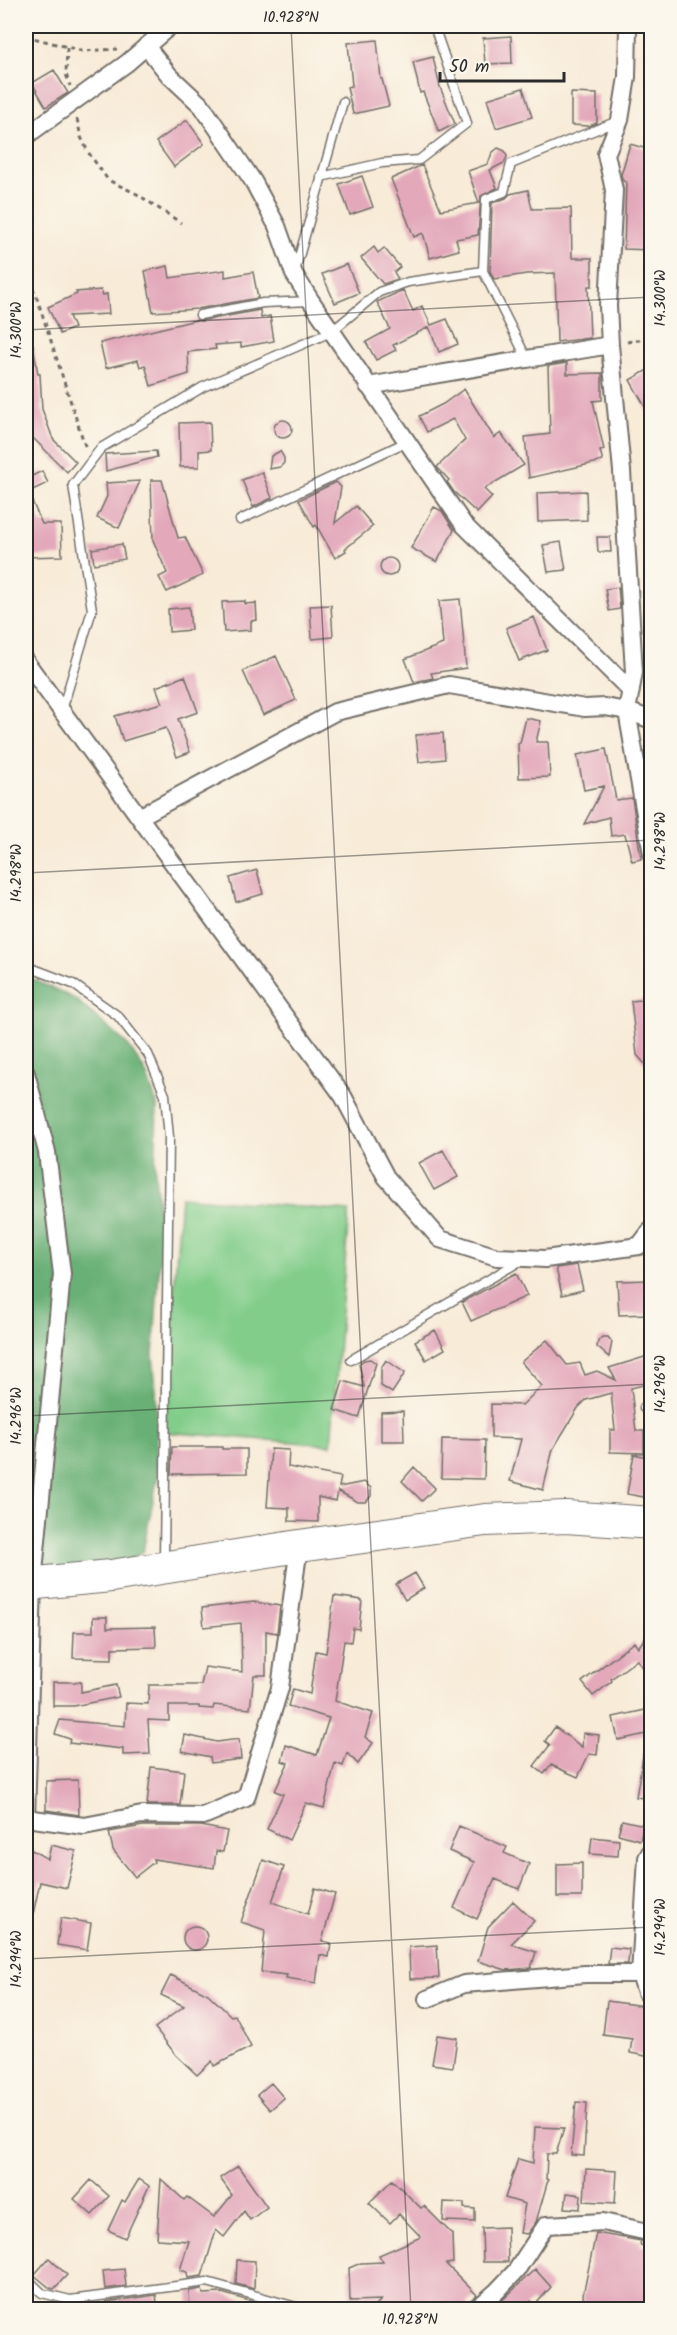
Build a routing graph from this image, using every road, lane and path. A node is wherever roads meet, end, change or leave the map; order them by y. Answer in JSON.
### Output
{"nodes":[{"id":1,"x":170,"y":26,"type":"edge"},
{"id":2,"x":434,"y":26,"type":"edge"},
{"id":3,"x":628,"y":26,"type":"edge"},
{"id":4,"x":26,"y":36,"type":"edge"},
{"id":5,"x":146,"y":46,"type":"junction"},
{"id":6,"x":67,"y":48,"type":"junction"},
{"id":7,"x":343,"y":102,"type":"dead end"},
{"id":8,"x":73,"y":103,"type":"junction"},
{"id":9,"x":620,"y":120,"type":"junction"},
{"id":10,"x":26,"y":136,"type":"edge"},
{"id":11,"x":321,"y":177,"type":"junction"},
{"id":12,"x":181,"y":223,"type":"dead end"},
{"id":13,"x":483,"y":271,"type":"junction"},
{"id":14,"x":294,"y":274,"type":"junction"},
{"id":15,"x":26,"y":282,"type":"edge"},
{"id":16,"x":311,"y":301,"type":"junction"},
{"id":17,"x":200,"y":315,"type":"dead end"},
{"id":18,"x":331,"y":332,"type":"junction"},
{"id":19,"x":651,"y":338,"type":"edge"},
{"id":20,"x":610,"y":345,"type":"junction"},
{"id":21,"x":526,"y":359,"type":"junction"},
{"id":22,"x":368,"y":386,"type":"junction"},
{"id":23,"x":406,"y":442,"type":"junction"},
{"id":24,"x":90,"y":462,"type":"junction"},
{"id":25,"x":240,"y":520,"type":"dead end"},
{"id":26,"x":26,"y":662,"type":"edge"},
{"id":27,"x":630,"y":691,"type":"junction"},
{"id":28,"x":62,"y":710,"type":"junction"},
{"id":29,"x":627,"y":711,"type":"junction"},
{"id":30,"x":651,"y":720,"type":"edge"},
{"id":31,"x":140,"y":817,"type":"junction"},
{"id":32,"x":651,"y":854,"type":"edge"},
{"id":33,"x":26,"y":966,"type":"edge"},
{"id":34,"x":26,"y":1073,"type":"edge"},
{"id":35,"x":651,"y":1229,"type":"edge"},
{"id":36,"x":525,"y":1258,"type":"junction"},
{"id":37,"x":351,"y":1360,"type":"dead end"},
{"id":38,"x":644,"y":1408,"type":"dead end"},
{"id":39,"x":651,"y":1417,"type":"edge"},
{"id":40,"x":651,"y":1523,"type":"edge"},
{"id":41,"x":299,"y":1546,"type":"junction"},
{"id":42,"x":164,"y":1567,"type":"junction"},
{"id":43,"x":29,"y":1584,"type":"edge"},
{"id":44,"x":26,"y":1818,"type":"edge"},
{"id":45,"x":651,"y":1849,"type":"edge"},
{"id":46,"x":639,"y":1974,"type":"junction"},
{"id":47,"x":651,"y":1994,"type":"edge"},
{"id":48,"x":427,"y":1999,"type":"dead end"},
{"id":49,"x":651,"y":2233,"type":"edge"},
{"id":50,"x":26,"y":2278,"type":"edge"},
{"id":51,"x":307,"y":2310,"type":"edge"},
{"id":52,"x":475,"y":2310,"type":"edge"}],
"edges":[{"from":1,"to":5,"type":"street"},
{"from":2,"to":11,"type":"lane"},
{"from":3,"to":9,"type":"street"},
{"from":4,"to":6,"type":"path"},
{"from":5,"to":6,"type":"path"},
{"from":5,"to":8,"type":"street"},
{"from":5,"to":14,"type":"street"},
{"from":6,"to":8,"type":"path"},
{"from":7,"to":11,"type":"lane"},
{"from":8,"to":10,"type":"street"},
{"from":8,"to":12,"type":"path"},
{"from":9,"to":13,"type":"lane"},
{"from":9,"to":20,"type":"street"},
{"from":11,"to":14,"type":"lane"},
{"from":13,"to":18,"type":"lane"},
{"from":13,"to":21,"type":"lane"},
{"from":14,"to":16,"type":"street"},
{"from":15,"to":24,"type":"path"},
{"from":16,"to":17,"type":"lane"},
{"from":16,"to":18,"type":"street"},
{"from":18,"to":22,"type":"street"},
{"from":18,"to":24,"type":"lane"},
{"from":19,"to":20,"type":"path"},
{"from":20,"to":21,"type":"street"},
{"from":20,"to":27,"type":"street"},
{"from":21,"to":22,"type":"street"},
{"from":22,"to":23,"type":"street"},
{"from":23,"to":25,"type":"lane"},
{"from":23,"to":27,"type":"street"},
{"from":24,"to":28,"type":"lane"},
{"from":26,"to":28,"type":"street"},
{"from":27,"to":29,"type":"street"},
{"from":28,"to":31,"type":"street"},
{"from":29,"to":30,"type":"street"},
{"from":29,"to":31,"type":"street"},
{"from":29,"to":32,"type":"street"},
{"from":31,"to":36,"type":"street"},
{"from":33,"to":42,"type":"lane"},
{"from":34,"to":43,"type":"street"},
{"from":35,"to":36,"type":"street"},
{"from":36,"to":37,"type":"lane"},
{"from":38,"to":39,"type":"lane"},
{"from":40,"to":41,"type":"highway"},
{"from":41,"to":42,"type":"highway"},
{"from":41,"to":44,"type":"street"},
{"from":42,"to":43,"type":"highway"},
{"from":43,"to":44,"type":"street"},
{"from":45,"to":46,"type":"street"},
{"from":46,"to":47,"type":"street"},
{"from":46,"to":48,"type":"street"},
{"from":49,"to":52,"type":"street"},
{"from":50,"to":51,"type":"lane"}]}
